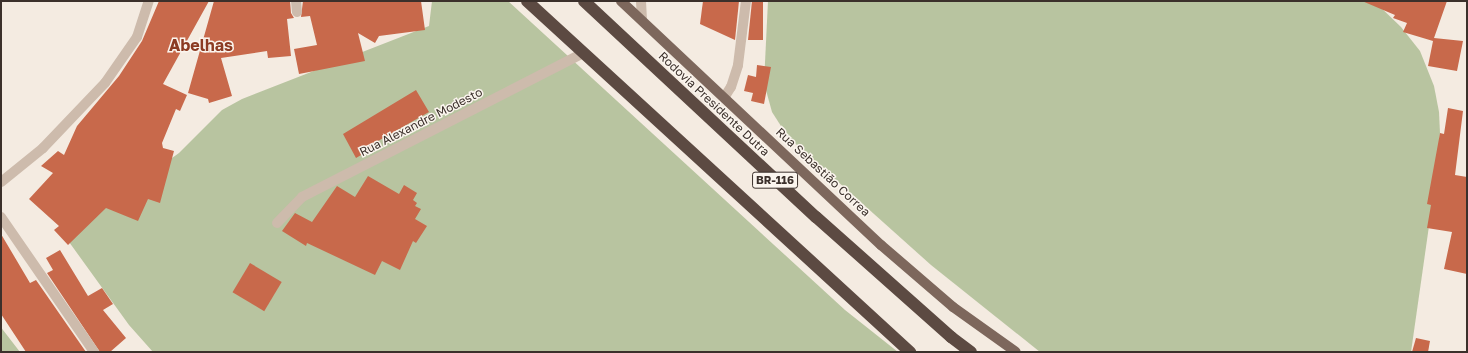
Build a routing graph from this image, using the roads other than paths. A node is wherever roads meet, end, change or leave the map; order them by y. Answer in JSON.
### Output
{"nodes":[{"id":1,"x":149,"y":1,"type":"edge"},
{"id":2,"x":296,"y":1,"type":"edge"},
{"id":3,"x":527,"y":1,"type":"edge"},
{"id":4,"x":584,"y":1,"type":"edge"},
{"id":5,"x":621,"y":1,"type":"edge"},
{"id":6,"x":641,"y":1,"type":"edge"},
{"id":7,"x":746,"y":1,"type":"edge"},
{"id":8,"x":297,"y":12,"type":"dead end"},
{"id":9,"x":642,"y":19,"type":"junction"},
{"id":10,"x":583,"y":53,"type":"junction"},
{"id":11,"x":724,"y":98,"type":"junction"},
{"id":12,"x":1,"y":182,"type":"edge"},
{"id":13,"x":1,"y":216,"type":"edge"},
{"id":14,"x":277,"y":223,"type":"dead end"},
{"id":15,"x":94,"y":352,"type":"edge"},
{"id":16,"x":910,"y":352,"type":"edge"},
{"id":17,"x":972,"y":352,"type":"edge"},
{"id":18,"x":1016,"y":352,"type":"edge"}],
"edges":[{"from":1,"to":12,"type":"street"},
{"from":2,"to":8,"type":"street"},
{"from":3,"to":10,"type":"highway","number":"BR-116"},
{"from":4,"to":17,"type":"highway","name":"Rodovia Presidente Dutra","number":"BR-116"},
{"from":5,"to":9,"type":"main road","name":"Rua Sebastião Correa"},
{"from":6,"to":9,"type":"street"},
{"from":7,"to":11,"type":"street"},
{"from":9,"to":11,"type":"main road","name":"Rua Sebastião Correa"},
{"from":10,"to":14,"type":"street","name":"Rua Alexandre Modesto"},
{"from":10,"to":16,"type":"highway","number":"BR-116"},
{"from":11,"to":18,"type":"main road","name":"Rua Sebastião Correa"},
{"from":13,"to":15,"type":"street"}]}
